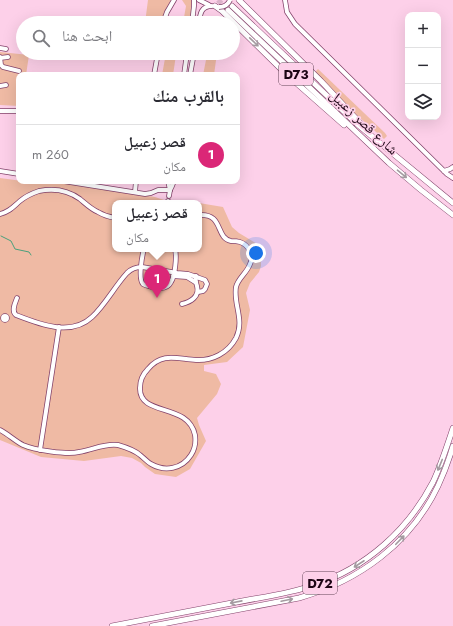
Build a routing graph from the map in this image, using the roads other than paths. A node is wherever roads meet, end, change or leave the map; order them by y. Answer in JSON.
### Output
{"nodes":[{"id":1,"x":174,"y":0,"type":"edge"},
{"id":2,"x":194,"y":0,"type":"edge"},
{"id":3,"x":198,"y":0,"type":"edge"},
{"id":4,"x":239,"y":0,"type":"edge"},
{"id":5,"x":285,"y":0,"type":"edge"},
{"id":6,"x":230,"y":5,"type":"edge"},
{"id":7,"x":215,"y":6,"type":"junction"},
{"id":8,"x":166,"y":16,"type":"edge"},
{"id":9,"x":193,"y":16,"type":"edge"},
{"id":10,"x":200,"y":16,"type":"edge"},
{"id":11,"x":227,"y":16,"type":"edge"},
{"id":12,"x":240,"y":28,"type":"edge"},
{"id":13,"x":0,"y":48,"type":"edge"},
{"id":14,"x":6,"y":49,"type":"dead end"},
{"id":15,"x":8,"y":57,"type":"dead end"},
{"id":16,"x":0,"y":58,"type":"edge"},
{"id":17,"x":157,"y":60,"type":"edge"},
{"id":18,"x":186,"y":60,"type":"edge"},
{"id":19,"x":193,"y":60,"type":"edge"},
{"id":20,"x":19,"y":70,"type":"dead end"},
{"id":21,"x":155,"y":72,"type":"edge"},
{"id":22,"x":184,"y":72,"type":"edge"},
{"id":23,"x":191,"y":72,"type":"edge"},
{"id":24,"x":6,"y":85,"type":"dead end"},
{"id":25,"x":0,"y":86,"type":"edge"},
{"id":26,"x":0,"y":111,"type":"edge"},
{"id":27,"x":16,"y":111,"type":"edge"},
{"id":28,"x":367,"y":132,"type":"junction"},
{"id":29,"x":363,"y":139,"type":"junction"},
{"id":30,"x":453,"y":167,"type":"edge"},
{"id":31,"x":0,"y":171,"type":"edge"},
{"id":32,"x":444,"y":171,"type":"junction"},
{"id":33,"x":16,"y":174,"type":"edge"},
{"id":34,"x":453,"y":178,"type":"edge"},
{"id":35,"x":82,"y":184,"type":"edge"},
{"id":36,"x":135,"y":184,"type":"edge"},
{"id":37,"x":169,"y":184,"type":"edge"},
{"id":38,"x":173,"y":184,"type":"edge"},
{"id":39,"x":170,"y":190,"type":"junction"},
{"id":40,"x":134,"y":192,"type":"junction"},
{"id":41,"x":168,"y":200,"type":"edge"},
{"id":42,"x":453,"y":203,"type":"edge"},
{"id":43,"x":0,"y":214,"type":"edge"},
{"id":44,"x":202,"y":215,"type":"edge"},
{"id":45,"x":453,"y":215,"type":"edge"},
{"id":46,"x":112,"y":217,"type":"edge"},
{"id":47,"x":144,"y":252,"type":"edge"},
{"id":48,"x":175,"y":252,"type":"edge"},
{"id":49,"x":142,"y":267,"type":"junction"},
{"id":50,"x":174,"y":274,"type":"junction"},
{"id":51,"x":196,"y":276,"type":"junction"},
{"id":52,"x":195,"y":282,"type":"junction"},
{"id":53,"x":152,"y":287,"type":"dead end"},
{"id":54,"x":160,"y":288,"type":"dead end"},
{"id":55,"x":198,"y":292,"type":"junction"},
{"id":56,"x":17,"y":298,"type":"dead end"},
{"id":57,"x":182,"y":304,"type":"dead end"},
{"id":58,"x":14,"y":314,"type":"junction"},
{"id":59,"x":3,"y":318,"type":"edge"},
{"id":60,"x":59,"y":327,"type":"junction"},
{"id":61,"x":453,"y":428,"type":"edge"},
{"id":62,"x":0,"y":430,"type":"edge"},
{"id":63,"x":453,"y":446,"type":"edge"},
{"id":64,"x":40,"y":450,"type":"junction"},
{"id":65,"x":112,"y":626,"type":"edge"},
{"id":66,"x":152,"y":626,"type":"edge"}],
"edges":[{"from":1,"to":8,"type":"street"},
{"from":2,"to":9,"type":"street"},
{"from":3,"to":7,"type":"street"},
{"from":4,"to":28,"type":"main road"},
{"from":5,"to":32,"type":"street"},
{"from":6,"to":7,"type":"street","bridge":true},
{"from":6,"to":28,"type":"main road","name":"شارع قصر زعبيل","number":"D73"},
{"from":6,"to":29,"type":"main road","name":"شارع قصر زعبيل","number":"D73"},
{"from":7,"to":10,"type":"street"},
{"from":7,"to":11,"type":"main road","one_way":true},
{"from":12,"to":29,"type":"main road","one_way":true},
{"from":13,"to":14,"type":"street"},
{"from":15,"to":16,"type":"street"},
{"from":16,"to":20,"type":"street"},
{"from":17,"to":21,"type":"street"},
{"from":18,"to":22,"type":"street"},
{"from":19,"to":23,"type":"street"},
{"from":24,"to":25,"type":"street"},
{"from":26,"to":27,"type":"street"},
{"from":28,"to":42,"type":"main road","name":"شارع قصر زعبيل","number":"D73"},
{"from":29,"to":45,"type":"main road","name":"شارع قصر زعبيل","number":"D73","one_way":true},
{"from":30,"to":32,"type":"street"},
{"from":31,"to":33,"type":"street"},
{"from":32,"to":34,"type":"street"},
{"from":35,"to":40,"type":"street"},
{"from":36,"to":40,"type":"street"},
{"from":37,"to":39,"type":"street"},
{"from":38,"to":39,"type":"street"},
{"from":39,"to":40,"type":"street"},
{"from":39,"to":41,"type":"street"},
{"from":43,"to":46,"type":"street"},
{"from":44,"to":64,"type":"street"},
{"from":47,"to":49,"type":"street"},
{"from":48,"to":50,"type":"street"},
{"from":49,"to":50,"type":"street"},
{"from":49,"to":53,"type":"street"},
{"from":49,"to":60,"type":"street"},
{"from":50,"to":51,"type":"street"},
{"from":50,"to":52,"type":"street"},
{"from":50,"to":54,"type":"street"},
{"from":51,"to":52,"type":"street"},
{"from":51,"to":55,"type":"street"},
{"from":52,"to":55,"type":"street"},
{"from":55,"to":57,"type":"street"},
{"from":56,"to":58,"type":"street"},
{"from":58,"to":59,"type":"street"},
{"from":58,"to":60,"type":"street"},
{"from":60,"to":64,"type":"street"},
{"from":61,"to":65,"type":"main road","number":"D72","one_way":true},
{"from":62,"to":64,"type":"street"},
{"from":66,"to":63,"type":"main road","number":"D72","one_way":true}]}
